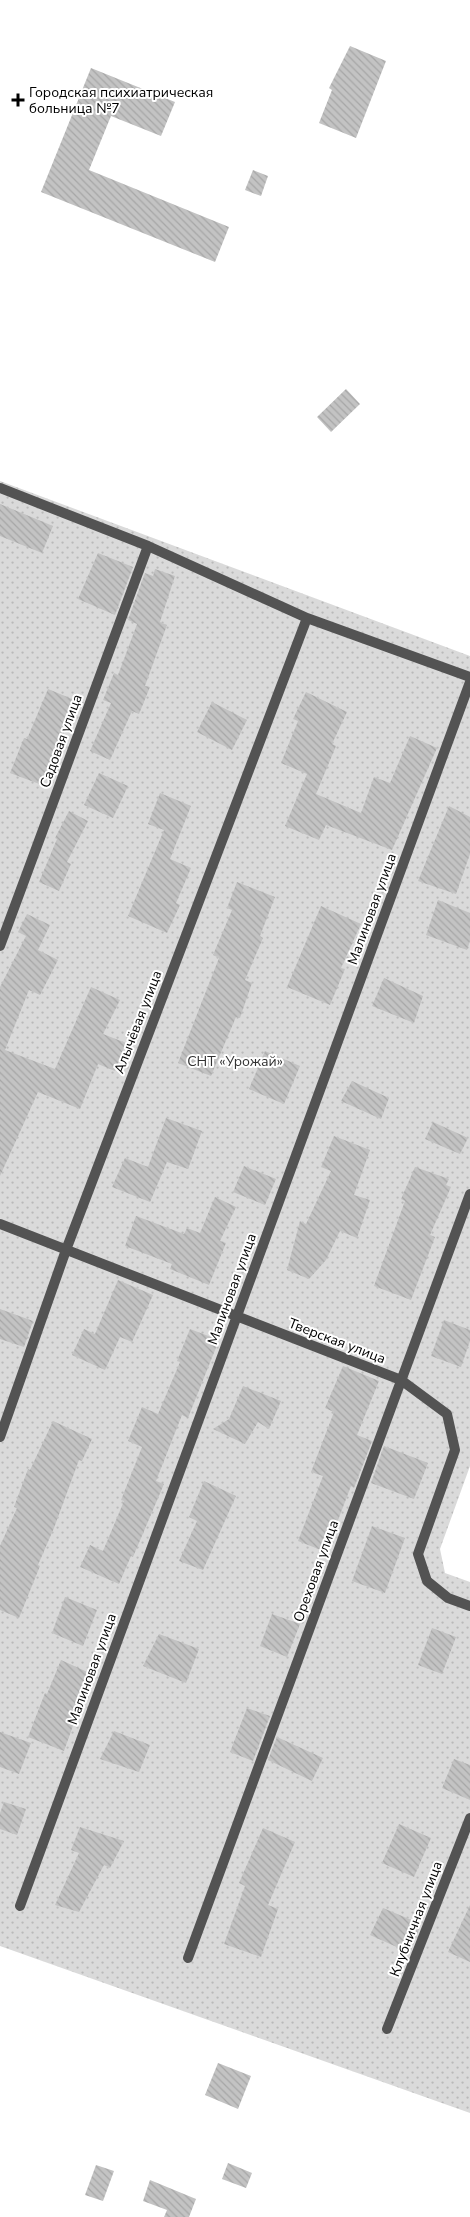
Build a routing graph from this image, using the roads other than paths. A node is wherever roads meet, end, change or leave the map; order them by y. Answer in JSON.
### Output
{"nodes":[{"id":1,"x":0,"y":488,"type":"edge"},
{"id":2,"x":148,"y":546,"type":"junction"},
{"id":3,"x":307,"y":618,"type":"junction"},
{"id":4,"x":470,"y":677,"type":"edge"},
{"id":5,"x":470,"y":682,"type":"edge"},
{"id":6,"x":0,"y":946,"type":"edge"},
{"id":7,"x":470,"y":1194,"type":"edge"},
{"id":8,"x":0,"y":1224,"type":"edge"},
{"id":9,"x":66,"y":1250,"type":"junction"},
{"id":10,"x":236,"y":1318,"type":"junction"},
{"id":11,"x":401,"y":1380,"type":"junction"},
{"id":12,"x":0,"y":1437,"type":"edge"},
{"id":13,"x":470,"y":1606,"type":"edge"},
{"id":14,"x":470,"y":1818,"type":"edge"},
{"id":15,"x":20,"y":1906,"type":"dead end"},
{"id":16,"x":188,"y":1958,"type":"dead end"},
{"id":17,"x":387,"y":2029,"type":"dead end"}],
"edges":[{"from":1,"to":2,"type":"street"},
{"from":2,"to":3,"type":"street"},
{"from":2,"to":6,"type":"street","name":"Садовая улица"},
{"from":3,"to":4,"type":"street"},
{"from":3,"to":9,"type":"street","name":"Алычёвая улица"},
{"from":5,"to":10,"type":"street","name":"Малиновая улица"},
{"from":7,"to":11,"type":"street","name":"Ореховая улица"},
{"from":8,"to":9,"type":"street","name":"Тверская улица"},
{"from":9,"to":10,"type":"street","name":"Тверская улица"},
{"from":9,"to":12,"type":"street","name":"Алычёвая улица"},
{"from":10,"to":11,"type":"street","name":"Тверская улица"},
{"from":10,"to":15,"type":"street","name":"Малиновая улица"},
{"from":11,"to":13,"type":"street","name":"Тверская улица"},
{"from":11,"to":16,"type":"street","name":"Ореховая улица"},
{"from":14,"to":17,"type":"street","name":"Клубничная улица"}]}
